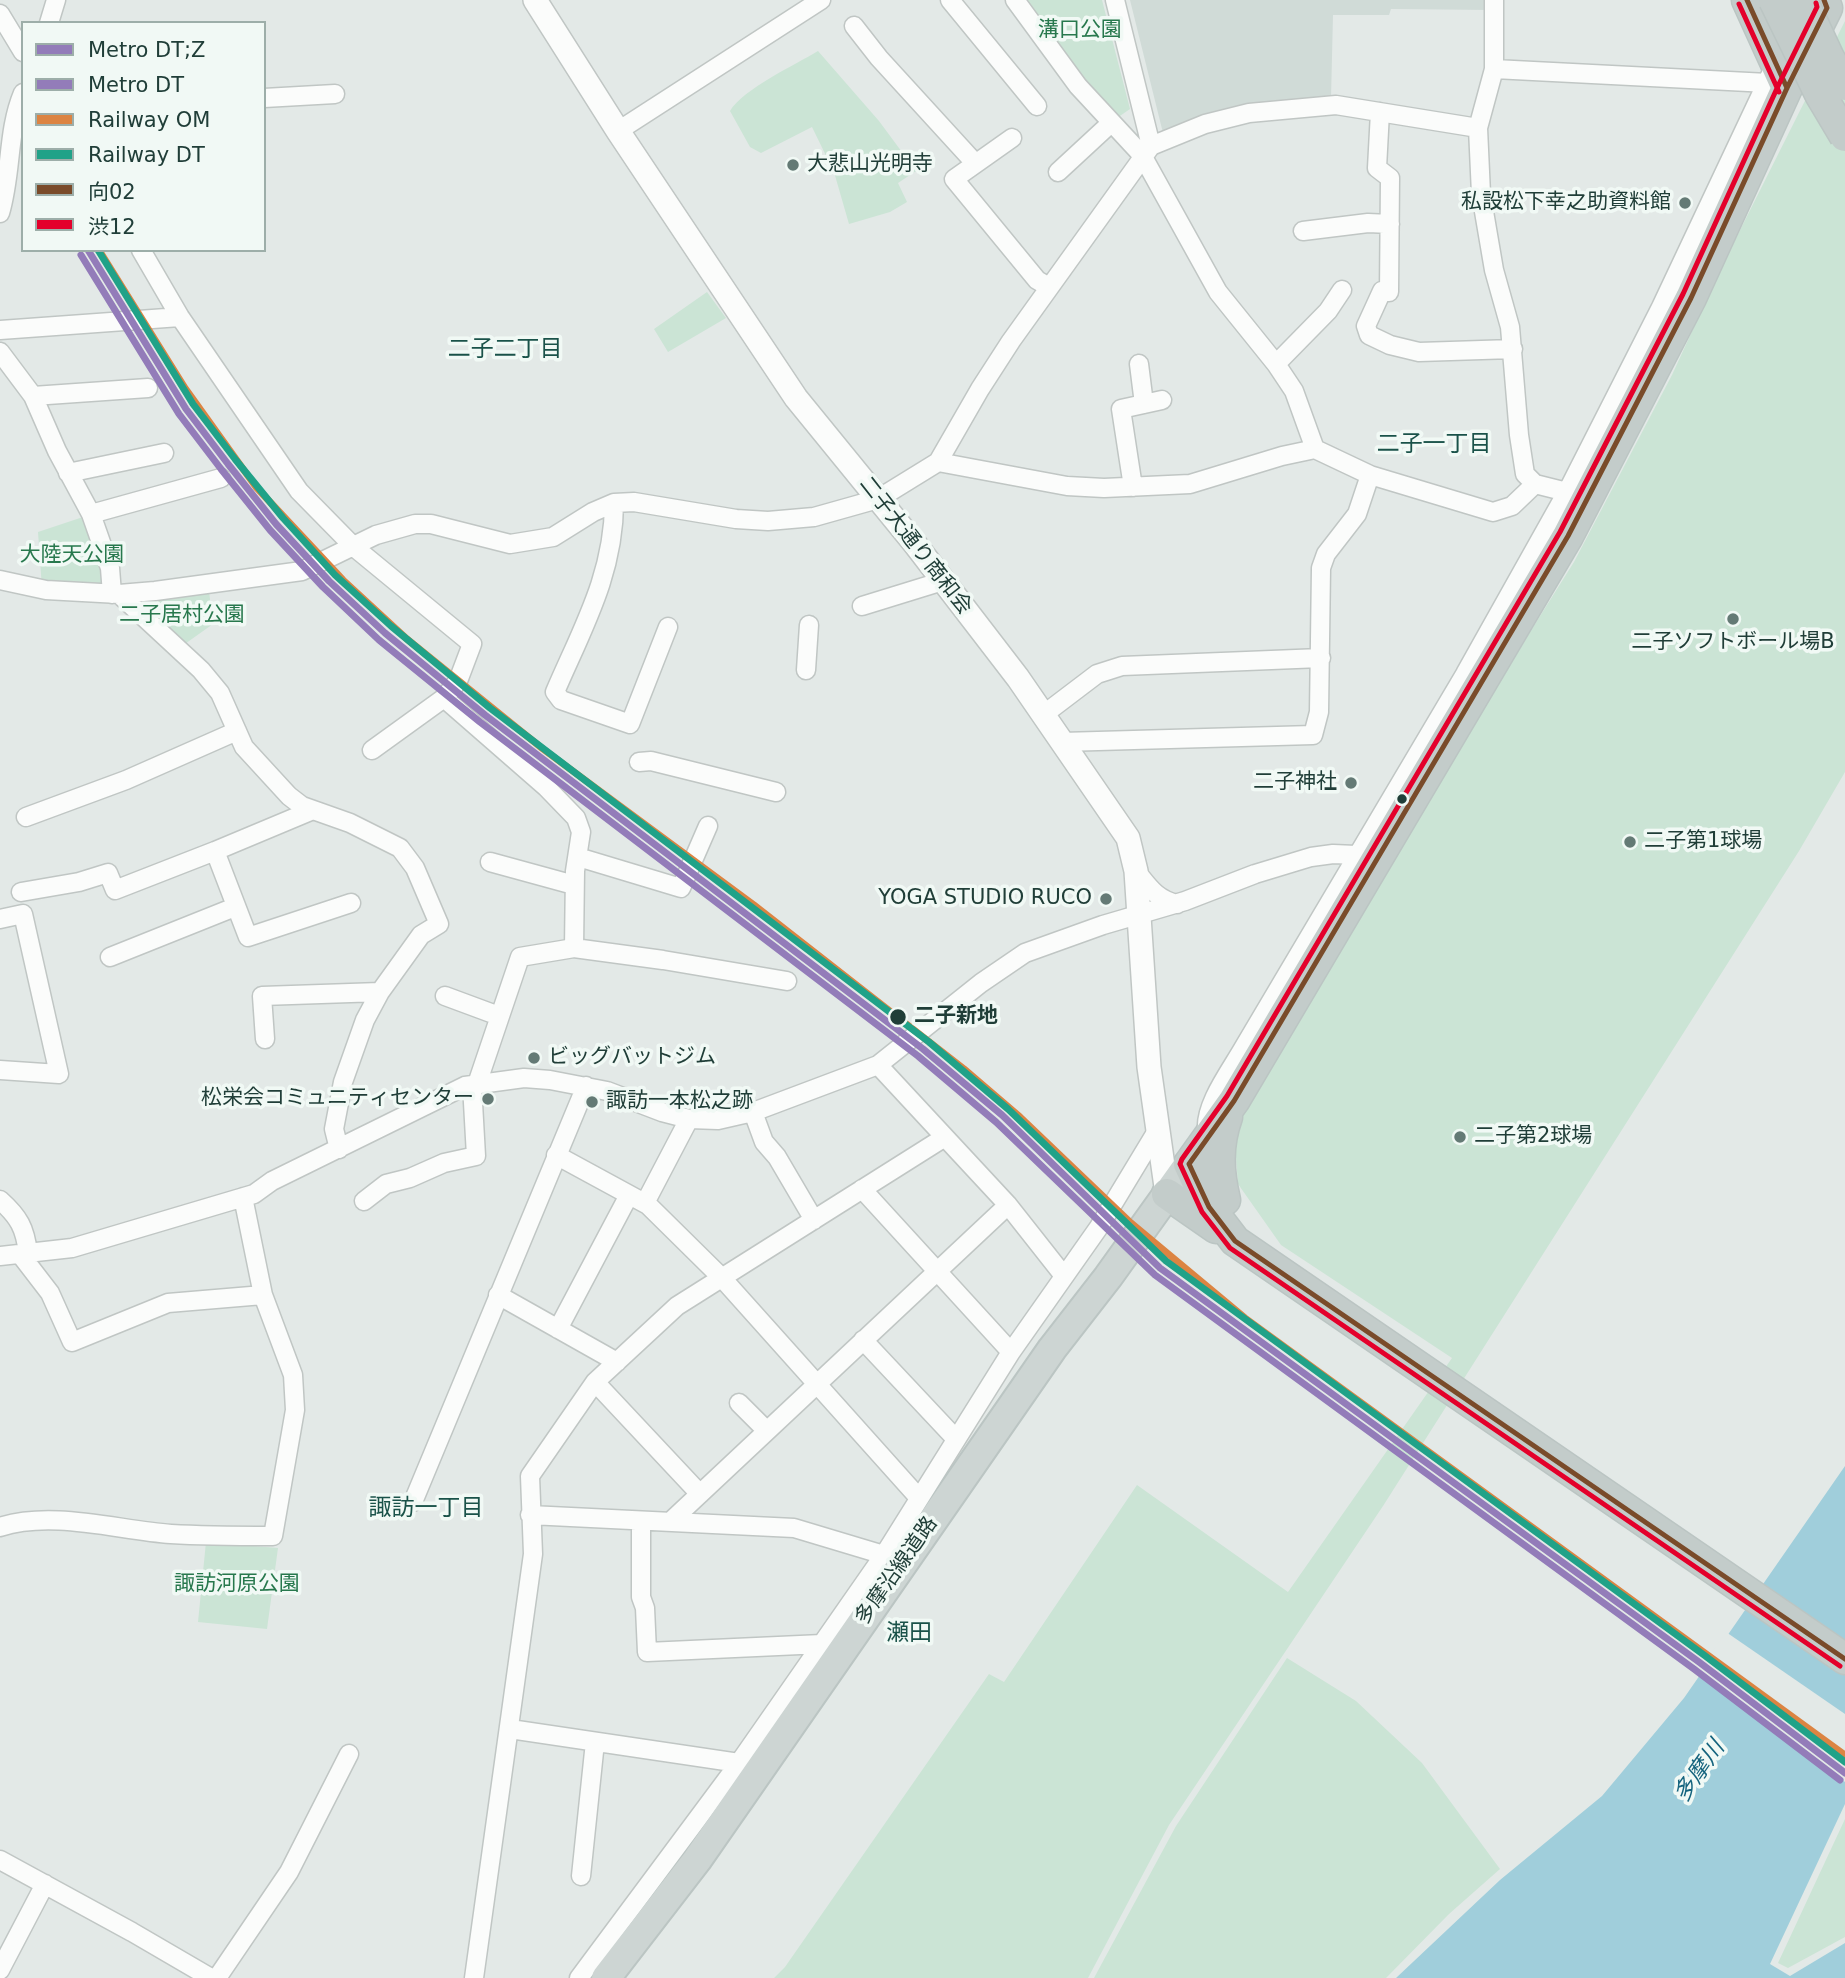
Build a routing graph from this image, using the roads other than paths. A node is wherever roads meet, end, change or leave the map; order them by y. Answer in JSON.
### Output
{"nodes":[{"id":1,"x":56,"y":0,"type":"edge"},
{"id":2,"x":535,"y":0,"type":"edge"},
{"id":3,"x":950,"y":0,"type":"edge"},
{"id":4,"x":1015,"y":0,"type":"edge"},
{"id":5,"x":1115,"y":0,"type":"edge"},
{"id":6,"x":1493,"y":0,"type":"edge"},
{"id":7,"x":1748,"y":0,"type":"edge"},
{"id":8,"x":1774,"y":0,"type":"edge"},
{"id":9,"x":815,"y":1,"type":"edge"},
{"id":10,"x":1821,"y":2,"type":"edge"},
{"id":11,"x":0,"y":14,"type":"edge"},
{"id":12,"x":50,"y":21,"type":"edge"},
{"id":13,"x":853,"y":26,"type":"dead end"},
{"id":14,"x":21,"y":49,"type":"edge"},
{"id":15,"x":1494,"y":69,"type":"junction"},
{"id":16,"x":1777,"y":78,"type":"junction"},
{"id":17,"x":1845,"y":85,"type":"edge"},
{"id":18,"x":335,"y":94,"type":"dead end"},
{"id":19,"x":21,"y":97,"type":"edge"},
{"id":20,"x":266,"y":98,"type":"edge"},
{"id":21,"x":1037,"y":106,"type":"dead end"},
{"id":22,"x":1380,"y":112,"type":"junction"},
{"id":23,"x":1111,"y":123,"type":"junction"},
{"id":24,"x":1478,"y":128,"type":"junction"},
{"id":25,"x":618,"y":131,"type":"junction"},
{"id":26,"x":1845,"y":136,"type":"edge"},
{"id":27,"x":1012,"y":138,"type":"dead end"},
{"id":28,"x":1146,"y":151,"type":"junction"},
{"id":29,"x":975,"y":163,"type":"junction"},
{"id":30,"x":1059,"y":172,"type":"dead end"},
{"id":31,"x":0,"y":213,"type":"edge"},
{"id":32,"x":1390,"y":224,"type":"junction"},
{"id":33,"x":1303,"y":232,"type":"dead end"},
{"id":34,"x":142,"y":252,"type":"edge"},
{"id":35,"x":1049,"y":287,"type":"junction"},
{"id":36,"x":1342,"y":290,"type":"dead end"},
{"id":37,"x":180,"y":317,"type":"junction"},
{"id":38,"x":0,"y":330,"type":"edge"},
{"id":39,"x":1513,"y":349,"type":"junction"},
{"id":40,"x":0,"y":352,"type":"edge"},
{"id":41,"x":1139,"y":364,"type":"dead end"},
{"id":42,"x":1276,"y":365,"type":"junction"},
{"id":43,"x":148,"y":388,"type":"dead end"},
{"id":44,"x":33,"y":396,"type":"junction"},
{"id":45,"x":1162,"y":400,"type":"dead end"},
{"id":46,"x":1144,"y":404,"type":"junction"},
{"id":47,"x":1315,"y":449,"type":"junction"},
{"id":48,"x":164,"y":453,"type":"dead end"},
{"id":49,"x":938,"y":462,"type":"junction"},
{"id":50,"x":68,"y":473,"type":"junction"},
{"id":51,"x":1370,"y":475,"type":"junction"},
{"id":52,"x":221,"y":478,"type":"dead end"},
{"id":53,"x":1535,"y":484,"type":"junction"},
{"id":54,"x":1133,"y":486,"type":"junction"},
{"id":55,"x":1567,"y":492,"type":"junction"},
{"id":56,"x":878,"y":499,"type":"junction"},
{"id":57,"x":614,"y":503,"type":"junction"},
{"id":58,"x":91,"y":514,"type":"junction"},
{"id":59,"x":354,"y":547,"type":"junction"},
{"id":60,"x":0,"y":580,"type":"edge"},
{"id":61,"x":943,"y":582,"type":"junction"},
{"id":62,"x":115,"y":594,"type":"junction"},
{"id":63,"x":862,"y":607,"type":"dead end"},
{"id":64,"x":809,"y":625,"type":"dead end"},
{"id":65,"x":668,"y":627,"type":"dead end"},
{"id":66,"x":1321,"y":658,"type":"junction"},
{"id":67,"x":806,"y":670,"type":"dead end"},
{"id":68,"x":444,"y":698,"type":"junction"},
{"id":69,"x":1043,"y":715,"type":"junction"},
{"id":70,"x":237,"y":731,"type":"junction"},
{"id":71,"x":1062,"y":742,"type":"junction"},
{"id":72,"x":372,"y":750,"type":"dead end"},
{"id":73,"x":639,"y":762,"type":"dead end"},
{"id":74,"x":776,"y":792,"type":"dead end"},
{"id":75,"x":313,"y":810,"type":"junction"},
{"id":76,"x":26,"y":817,"type":"dead end"},
{"id":77,"x":708,"y":826,"type":"dead end"},
{"id":78,"x":215,"y":852,"type":"junction"},
{"id":79,"x":1356,"y":855,"type":"junction"},
{"id":80,"x":578,"y":857,"type":"junction"},
{"id":81,"x":490,"y":862,"type":"dead end"},
{"id":82,"x":1136,"y":871,"type":"junction"},
{"id":83,"x":574,"y":885,"type":"junction"},
{"id":84,"x":21,"y":892,"type":"dead end"},
{"id":85,"x":351,"y":904,"type":"dead end"},
{"id":86,"x":1177,"y":904,"type":"junction"},
{"id":87,"x":235,"y":907,"type":"junction"},
{"id":88,"x":1139,"y":915,"type":"junction"},
{"id":89,"x":0,"y":919,"type":"edge"},
{"id":90,"x":573,"y":948,"type":"junction"},
{"id":91,"x":110,"y":957,"type":"dead end"},
{"id":92,"x":787,"y":981,"type":"dead end"},
{"id":93,"x":380,"y":992,"type":"junction"},
{"id":94,"x":445,"y":996,"type":"dead end"},
{"id":95,"x":499,"y":1016,"type":"junction"},
{"id":96,"x":265,"y":1039,"type":"dead end"},
{"id":97,"x":878,"y":1065,"type":"junction"},
{"id":98,"x":0,"y":1070,"type":"edge"},
{"id":99,"x":474,"y":1084,"type":"junction"},
{"id":100,"x":586,"y":1086,"type":"junction"},
{"id":101,"x":1234,"y":1101,"type":"junction"},
{"id":102,"x":753,"y":1112,"type":"junction"},
{"id":103,"x":689,"y":1119,"type":"junction"},
{"id":104,"x":1158,"y":1135,"type":"junction"},
{"id":105,"x":945,"y":1137,"type":"junction"},
{"id":106,"x":1208,"y":1138,"type":"junction"},
{"id":107,"x":339,"y":1149,"type":"junction"},
{"id":108,"x":556,"y":1155,"type":"junction"},
{"id":109,"x":1200,"y":1187,"type":"junction"},
{"id":110,"x":862,"y":1189,"type":"junction"},
{"id":111,"x":243,"y":1197,"type":"junction"},
{"id":112,"x":637,"y":1199,"type":"junction"},
{"id":113,"x":0,"y":1200,"type":"edge"},
{"id":114,"x":364,"y":1201,"type":"dead end"},
{"id":115,"x":1008,"y":1205,"type":"junction"},
{"id":116,"x":814,"y":1220,"type":"junction"},
{"id":117,"x":24,"y":1253,"type":"junction"},
{"id":118,"x":0,"y":1256,"type":"edge"},
{"id":119,"x":1268,"y":1264,"type":"junction"},
{"id":120,"x":937,"y":1271,"type":"junction"},
{"id":121,"x":1065,"y":1276,"type":"junction"},
{"id":122,"x":722,"y":1278,"type":"junction"},
{"id":123,"x":498,"y":1294,"type":"junction"},
{"id":124,"x":263,"y":1295,"type":"junction"},
{"id":125,"x":558,"y":1329,"type":"junction"},
{"id":126,"x":863,"y":1340,"type":"junction"},
{"id":127,"x":1011,"y":1352,"type":"junction"},
{"id":128,"x":617,"y":1362,"type":"junction"},
{"id":129,"x":595,"y":1382,"type":"junction"},
{"id":130,"x":816,"y":1385,"type":"junction"},
{"id":131,"x":739,"y":1403,"type":"dead end"},
{"id":132,"x":767,"y":1431,"type":"junction"},
{"id":133,"x":956,"y":1440,"type":"junction"},
{"id":134,"x":700,"y":1494,"type":"junction"},
{"id":135,"x":919,"y":1499,"type":"junction"},
{"id":136,"x":413,"y":1502,"type":"dead end"},
{"id":137,"x":530,"y":1515,"type":"junction"},
{"id":138,"x":641,"y":1521,"type":"junction"},
{"id":139,"x":670,"y":1522,"type":"junction"},
{"id":140,"x":0,"y":1527,"type":"edge"},
{"id":141,"x":884,"y":1555,"type":"junction"},
{"id":142,"x":822,"y":1644,"type":"junction"},
{"id":143,"x":1845,"y":1659,"type":"edge"},
{"id":144,"x":510,"y":1729,"type":"junction"},
{"id":145,"x":596,"y":1742,"type":"junction"},
{"id":146,"x":349,"y":1754,"type":"dead end"},
{"id":147,"x":739,"y":1763,"type":"junction"},
{"id":148,"x":0,"y":1860,"type":"edge"},
{"id":149,"x":581,"y":1876,"type":"dead end"},
{"id":150,"x":46,"y":1884,"type":"junction"},
{"id":151,"x":0,"y":1970,"type":"edge"},
{"id":152,"x":199,"y":1975,"type":"edge"},
{"id":153,"x":217,"y":1978,"type":"edge"},
{"id":154,"x":474,"y":1978,"type":"edge"},
{"id":155,"x":579,"y":1978,"type":"edge"},
{"id":156,"x":606,"y":1978,"type":"edge"}],
"edges":[{"from":1,"to":12,"type":"street"},
{"from":2,"to":25,"type":"street","name":"二子大通り商和会"},
{"from":3,"to":21,"type":"street"},
{"from":4,"to":23,"type":"street"},
{"from":5,"to":28,"type":"street"},
{"from":6,"to":15,"type":"street"},
{"from":7,"to":16,"type":"highway"},
{"from":8,"to":26,"type":"highway","bridge":true},
{"from":9,"to":25,"type":"street"},
{"from":10,"to":16,"type":"highway"},
{"from":10,"to":17,"type":"highway","bridge":true},
{"from":11,"to":14,"type":"street"},
{"from":13,"to":29,"type":"street"},
{"from":15,"to":16,"type":"street"},
{"from":15,"to":24,"type":"street"},
{"from":16,"to":55,"type":"street"},
{"from":16,"to":101,"type":"highway"},
{"from":18,"to":20,"type":"street"},
{"from":19,"to":31,"type":"street"},
{"from":22,"to":24,"type":"street"},
{"from":22,"to":28,"type":"street"},
{"from":22,"to":32,"type":"street"},
{"from":23,"to":28,"type":"street"},
{"from":23,"to":30,"type":"street"},
{"from":24,"to":39,"type":"street"},
{"from":25,"to":56,"type":"street","name":"二子大通り商和会"},
{"from":27,"to":29,"type":"street"},
{"from":28,"to":35,"type":"street"},
{"from":28,"to":42,"type":"street"},
{"from":29,"to":35,"type":"street"},
{"from":32,"to":33,"type":"street"},
{"from":32,"to":39,"type":"street"},
{"from":34,"to":37,"type":"street"},
{"from":35,"to":49,"type":"street"},
{"from":36,"to":42,"type":"street"},
{"from":37,"to":38,"type":"street"},
{"from":37,"to":59,"type":"street"},
{"from":39,"to":53,"type":"street"},
{"from":40,"to":44,"type":"street"},
{"from":41,"to":46,"type":"street"},
{"from":42,"to":47,"type":"street"},
{"from":43,"to":44,"type":"street"},
{"from":44,"to":50,"type":"street"},
{"from":45,"to":46,"type":"street"},
{"from":46,"to":54,"type":"street"},
{"from":47,"to":51,"type":"street"},
{"from":47,"to":54,"type":"street"},
{"from":48,"to":50,"type":"street"},
{"from":49,"to":54,"type":"street"},
{"from":49,"to":56,"type":"street"},
{"from":50,"to":58,"type":"street"},
{"from":51,"to":53,"type":"street"},
{"from":51,"to":66,"type":"street"},
{"from":52,"to":58,"type":"street"},
{"from":53,"to":55,"type":"street"},
{"from":55,"to":79,"type":"street"},
{"from":56,"to":57,"type":"street"},
{"from":56,"to":61,"type":"street","name":"二子大通り商和会"},
{"from":57,"to":59,"type":"street"},
{"from":57,"to":65,"type":"street"},
{"from":58,"to":62,"type":"street"},
{"from":59,"to":62,"type":"street"},
{"from":59,"to":68,"type":"street"},
{"from":60,"to":62,"type":"street"},
{"from":61,"to":63,"type":"street"},
{"from":61,"to":69,"type":"street","name":"二子大通り商和会"},
{"from":62,"to":70,"type":"street"},
{"from":64,"to":67,"type":"street"},
{"from":66,"to":69,"type":"street"},
{"from":66,"to":71,"type":"street"},
{"from":68,"to":72,"type":"street"},
{"from":68,"to":80,"type":"street"},
{"from":69,"to":71,"type":"street","name":"二子大通り商和会"},
{"from":70,"to":75,"type":"street"},
{"from":70,"to":76,"type":"street"},
{"from":71,"to":82,"type":"street","name":"二子大通り商和会"},
{"from":73,"to":74,"type":"street"},
{"from":75,"to":78,"type":"street"},
{"from":75,"to":93,"type":"street"},
{"from":77,"to":80,"type":"street"},
{"from":78,"to":84,"type":"street"},
{"from":78,"to":87,"type":"street"},
{"from":79,"to":86,"type":"street"},
{"from":79,"to":106,"type":"street"},
{"from":80,"to":83,"type":"street"},
{"from":81,"to":83,"type":"street"},
{"from":82,"to":86,"type":"street"},
{"from":82,"to":88,"type":"street","name":"二子大通り商和会"},
{"from":83,"to":90,"type":"street"},
{"from":85,"to":87,"type":"street"},
{"from":86,"to":88,"type":"street"},
{"from":87,"to":91,"type":"street"},
{"from":88,"to":97,"type":"street"},
{"from":88,"to":104,"type":"street","name":"二子大通り商和会"},
{"from":89,"to":98,"type":"street"},
{"from":90,"to":92,"type":"street"},
{"from":90,"to":95,"type":"street"},
{"from":93,"to":96,"type":"street"},
{"from":93,"to":107,"type":"street"},
{"from":94,"to":95,"type":"street"},
{"from":95,"to":99,"type":"street"},
{"from":97,"to":102,"type":"street"},
{"from":97,"to":105,"type":"street"},
{"from":99,"to":100,"type":"street"},
{"from":99,"to":107,"type":"street"},
{"from":99,"to":114,"type":"street"},
{"from":100,"to":103,"type":"street"},
{"from":100,"to":108,"type":"street"},
{"from":101,"to":106,"type":"highway"},
{"from":101,"to":109,"type":"highway"},
{"from":102,"to":103,"type":"street"},
{"from":102,"to":116,"type":"street"},
{"from":103,"to":112,"type":"street"},
{"from":104,"to":109,"type":"street","name":"二子大通り商和会"},
{"from":104,"to":109,"type":"street"},
{"from":104,"to":121,"type":"street"},
{"from":105,"to":110,"type":"street"},
{"from":105,"to":115,"type":"street"},
{"from":106,"to":109,"type":"highway"},
{"from":107,"to":111,"type":"street"},
{"from":108,"to":112,"type":"street"},
{"from":108,"to":123,"type":"street"},
{"from":109,"to":119,"type":"highway"},
{"from":109,"to":119,"type":"highway"},
{"from":109,"to":156,"type":"main road","name":"多摩沿線道路"},
{"from":110,"to":116,"type":"street"},
{"from":110,"to":120,"type":"street"},
{"from":111,"to":117,"type":"street"},
{"from":111,"to":124,"type":"street"},
{"from":112,"to":122,"type":"street"},
{"from":112,"to":125,"type":"street"},
{"from":113,"to":117,"type":"street"},
{"from":115,"to":120,"type":"street"},
{"from":115,"to":121,"type":"street"},
{"from":116,"to":122,"type":"street"},
{"from":117,"to":118,"type":"street"},
{"from":117,"to":124,"type":"street"},
{"from":119,"to":143,"type":"highway"},
{"from":120,"to":126,"type":"street"},
{"from":120,"to":127,"type":"street"},
{"from":121,"to":127,"type":"street"},
{"from":122,"to":128,"type":"street"},
{"from":122,"to":130,"type":"street"},
{"from":123,"to":125,"type":"street"},
{"from":123,"to":136,"type":"street"},
{"from":124,"to":140,"type":"street"},
{"from":125,"to":128,"type":"street"},
{"from":126,"to":130,"type":"street"},
{"from":126,"to":133,"type":"street"},
{"from":127,"to":133,"type":"street"},
{"from":128,"to":129,"type":"street"},
{"from":129,"to":134,"type":"street"},
{"from":129,"to":137,"type":"street"},
{"from":130,"to":132,"type":"street"},
{"from":130,"to":135,"type":"street"},
{"from":131,"to":132,"type":"street"},
{"from":132,"to":134,"type":"street"},
{"from":133,"to":135,"type":"street"},
{"from":134,"to":139,"type":"street"},
{"from":135,"to":141,"type":"street"},
{"from":137,"to":138,"type":"street"},
{"from":137,"to":144,"type":"street"},
{"from":138,"to":139,"type":"street"},
{"from":138,"to":142,"type":"street"},
{"from":139,"to":141,"type":"street"},
{"from":141,"to":142,"type":"street"},
{"from":142,"to":147,"type":"street"},
{"from":144,"to":145,"type":"street"},
{"from":144,"to":154,"type":"street"},
{"from":145,"to":147,"type":"street"},
{"from":145,"to":149,"type":"street"},
{"from":146,"to":153,"type":"street"},
{"from":147,"to":155,"type":"street"},
{"from":148,"to":150,"type":"street"},
{"from":150,"to":151,"type":"street"},
{"from":150,"to":152,"type":"street"}]}
